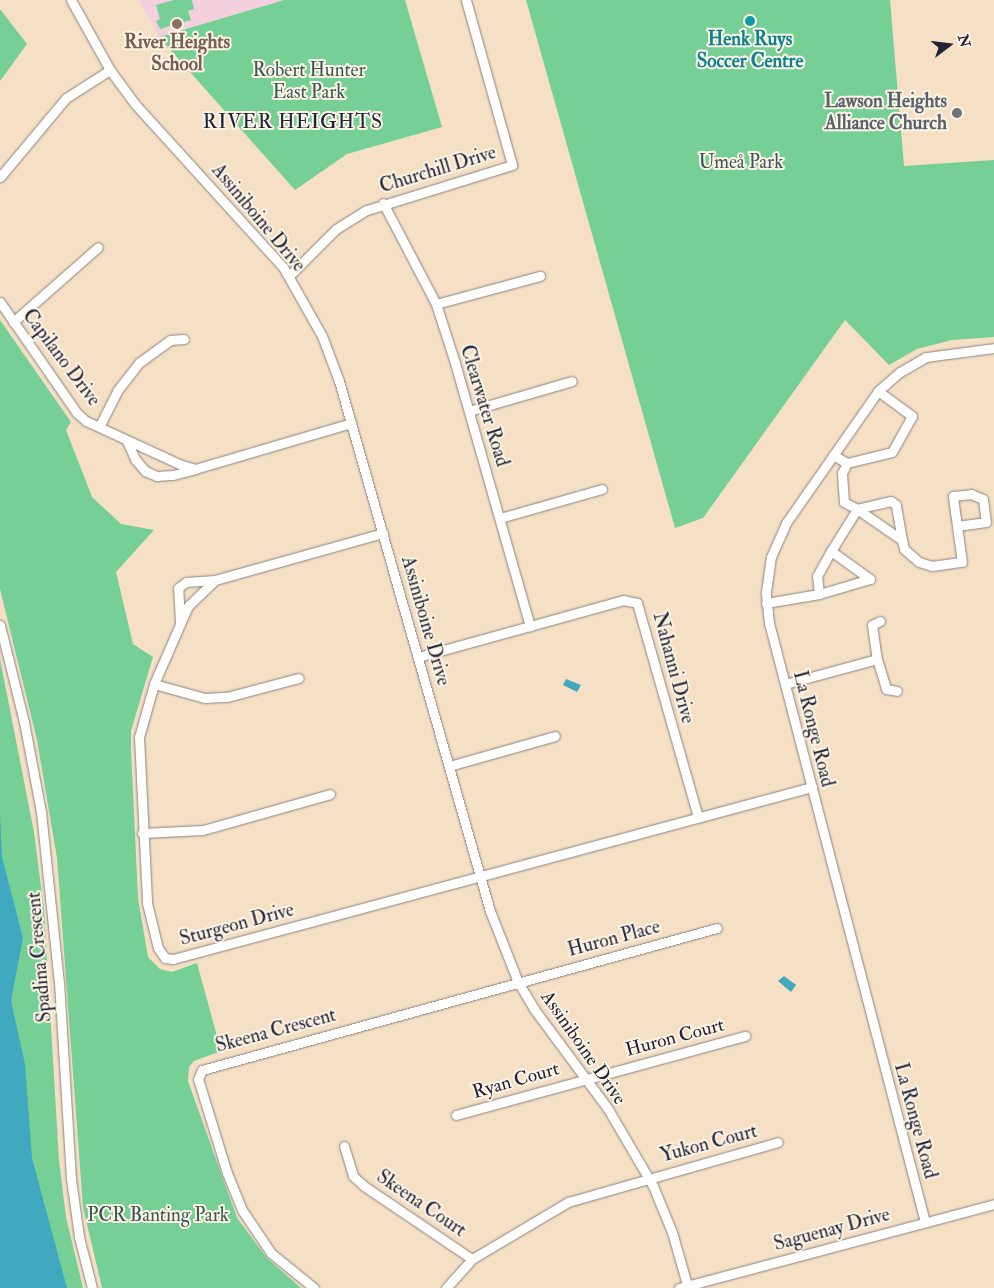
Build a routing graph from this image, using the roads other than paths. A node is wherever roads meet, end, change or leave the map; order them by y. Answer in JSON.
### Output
{"nodes":[{"id":1,"x":71,"y":0,"type":"edge"},
{"id":2,"x":466,"y":0,"type":"edge"},
{"id":3,"x":110,"y":70,"type":"junction"},
{"id":4,"x":0,"y":177,"type":"edge"},
{"id":5,"x":383,"y":204,"type":"junction"},
{"id":6,"x":98,"y":248,"type":"dead end"},
{"id":7,"x":288,"y":276,"type":"junction"},
{"id":8,"x":540,"y":276,"type":"dead end"},
{"id":9,"x":0,"y":302,"type":"edge"},
{"id":10,"x":436,"y":304,"type":"junction"},
{"id":11,"x":13,"y":322,"type":"junction"},
{"id":12,"x":184,"y":339,"type":"dead end"},
{"id":13,"x":994,"y":348,"type":"edge"},
{"id":14,"x":572,"y":382,"type":"dead end"},
{"id":15,"x":878,"y":391,"type":"junction"},
{"id":16,"x":469,"y":411,"type":"junction"},
{"id":17,"x":351,"y":424,"type":"junction"},
{"id":18,"x":100,"y":425,"type":"junction"},
{"id":19,"x":127,"y":441,"type":"junction"},
{"id":20,"x":833,"y":455,"type":"junction"},
{"id":21,"x":847,"y":463,"type":"junction"},
{"id":22,"x":195,"y":469,"type":"junction"},
{"id":23,"x":602,"y":489,"type":"dead end"},
{"id":24,"x":857,"y":509,"type":"junction"},
{"id":25,"x":500,"y":518,"type":"junction"},
{"id":26,"x":957,"y":526,"type":"junction"},
{"id":27,"x":383,"y":533,"type":"junction"},
{"id":28,"x":902,"y":540,"type":"junction"},
{"id":29,"x":831,"y":551,"type":"junction"},
{"id":30,"x":215,"y":580,"type":"junction"},
{"id":31,"x":818,"y":594,"type":"junction"},
{"id":32,"x":766,"y":603,"type":"junction"},
{"id":33,"x":880,"y":621,"type":"dead end"},
{"id":34,"x":180,"y":622,"type":"junction"},
{"id":35,"x":0,"y":625,"type":"edge"},
{"id":36,"x":530,"y":627,"type":"junction"},
{"id":37,"x":418,"y":657,"type":"junction"},
{"id":38,"x":877,"y":659,"type":"junction"},
{"id":39,"x":299,"y":678,"type":"dead end"},
{"id":40,"x":154,"y":684,"type":"junction"},
{"id":41,"x":785,"y":684,"type":"junction"},
{"id":42,"x":897,"y":690,"type":"dead end"},
{"id":43,"x":555,"y":736,"type":"dead end"},
{"id":44,"x":449,"y":766,"type":"junction"},
{"id":45,"x":812,"y":787,"type":"junction"},
{"id":46,"x":330,"y":794,"type":"dead end"},
{"id":47,"x":698,"y":817,"type":"junction"},
{"id":48,"x":142,"y":834,"type":"junction"},
{"id":49,"x":479,"y":876,"type":"junction"},
{"id":50,"x":717,"y":928,"type":"dead end"},
{"id":51,"x":518,"y":982,"type":"junction"},
{"id":52,"x":744,"y":1036,"type":"dead end"},
{"id":53,"x":584,"y":1079,"type":"junction"},
{"id":54,"x":456,"y":1115,"type":"dead end"},
{"id":55,"x":778,"y":1142,"type":"dead end"},
{"id":56,"x":344,"y":1146,"type":"dead end"},
{"id":57,"x":648,"y":1177,"type":"junction"},
{"id":58,"x":994,"y":1204,"type":"edge"},
{"id":59,"x":925,"y":1222,"type":"junction"},
{"id":60,"x":472,"y":1260,"type":"junction"},
{"id":61,"x":685,"y":1287,"type":"edge"},
{"id":62,"x":92,"y":1288,"type":"edge"},
{"id":63,"x":314,"y":1288,"type":"edge"},
{"id":64,"x":446,"y":1288,"type":"edge"}],
"edges":[{"from":1,"to":3,"type":"street","name":"Assiniboine Drive"},
{"from":2,"to":5,"type":"street","name":"Churchill Drive"},
{"from":3,"to":4,"type":"street"},
{"from":3,"to":7,"type":"street","name":"Assiniboine Drive"},
{"from":5,"to":7,"type":"street","name":"Churchill Drive"},
{"from":5,"to":10,"type":"street","name":"Clearwater Road"},
{"from":6,"to":11,"type":"street"},
{"from":7,"to":17,"type":"street","name":"Assiniboine Drive"},
{"from":8,"to":10,"type":"street"},
{"from":9,"to":11,"type":"street","name":"Capilano Drive"},
{"from":10,"to":16,"type":"street","name":"Clearwater Road"},
{"from":11,"to":18,"type":"street","name":"Capilano Drive"},
{"from":12,"to":18,"type":"street"},
{"from":13,"to":15,"type":"street","name":"La Ronge Road"},
{"from":14,"to":16,"type":"street"},
{"from":15,"to":20,"type":"street","name":"La Ronge Road"},
{"from":15,"to":21,"type":"street"},
{"from":16,"to":25,"type":"street","name":"Clearwater Road"},
{"from":17,"to":22,"type":"street"},
{"from":17,"to":27,"type":"street","name":"Assiniboine Drive"},
{"from":18,"to":19,"type":"street","name":"Capilano Drive"},
{"from":19,"to":22,"type":"street","name":"Capilano Drive"},
{"from":19,"to":22,"type":"street"},
{"from":20,"to":21,"type":"street"},
{"from":20,"to":32,"type":"street","name":"La Ronge Road"},
{"from":21,"to":24,"type":"street"},
{"from":23,"to":25,"type":"street"},
{"from":24,"to":28,"type":"street"},
{"from":24,"to":28,"type":"street"},
{"from":24,"to":29,"type":"street"},
{"from":25,"to":36,"type":"street","name":"Clearwater Road"},
{"from":26,"to":26,"type":"street"},
{"from":26,"to":28,"type":"street"},
{"from":27,"to":30,"type":"street","name":"Sturgeon Drive"},
{"from":27,"to":37,"type":"street","name":"Assiniboine Drive"},
{"from":29,"to":31,"type":"street"},
{"from":29,"to":31,"type":"street"},
{"from":30,"to":34,"type":"street","name":"Sturgeon Drive"},
{"from":30,"to":34,"type":"street","name":"Sturgeon Drive"},
{"from":31,"to":32,"type":"street"},
{"from":32,"to":41,"type":"street","name":"La Ronge Road"},
{"from":33,"to":38,"type":"street"},
{"from":34,"to":40,"type":"street","name":"Sturgeon Drive"},
{"from":35,"to":62,"type":"street","name":"Spadina Crescent"},
{"from":36,"to":37,"type":"street","name":"Nahanni Drive"},
{"from":36,"to":47,"type":"street","name":"Nahanni Drive"},
{"from":37,"to":44,"type":"street","name":"Assiniboine Drive"},
{"from":38,"to":41,"type":"street"},
{"from":38,"to":42,"type":"street"},
{"from":39,"to":40,"type":"street"},
{"from":40,"to":48,"type":"street","name":"Sturgeon Drive"},
{"from":41,"to":45,"type":"street","name":"La Ronge Road"},
{"from":43,"to":44,"type":"street"},
{"from":44,"to":49,"type":"street","name":"Assiniboine Drive"},
{"from":45,"to":47,"type":"street"},
{"from":45,"to":59,"type":"street","name":"La Ronge Road"},
{"from":46,"to":48,"type":"street"},
{"from":47,"to":49,"type":"street"},
{"from":48,"to":49,"type":"street","name":"Sturgeon Drive"},
{"from":49,"to":51,"type":"street","name":"Assiniboine Drive"},
{"from":50,"to":51,"type":"street","name":"Huron Place"},
{"from":51,"to":53,"type":"street","name":"Assiniboine Drive"},
{"from":51,"to":63,"type":"street","name":"Skeena Crescent"},
{"from":52,"to":53,"type":"street","name":"Huron Court"},
{"from":53,"to":54,"type":"street","name":"Ryan Court"},
{"from":53,"to":57,"type":"street","name":"Assiniboine Drive"},
{"from":55,"to":57,"type":"street","name":"Yukon Court"},
{"from":56,"to":60,"type":"street","name":"Skeena Court"},
{"from":57,"to":60,"type":"street"},
{"from":57,"to":61,"type":"street","name":"Assiniboine Drive"},
{"from":58,"to":59,"type":"street","name":"Saguenay Drive"},
{"from":59,"to":61,"type":"street","name":"Saguenay Drive"},
{"from":60,"to":64,"type":"street"}]}
